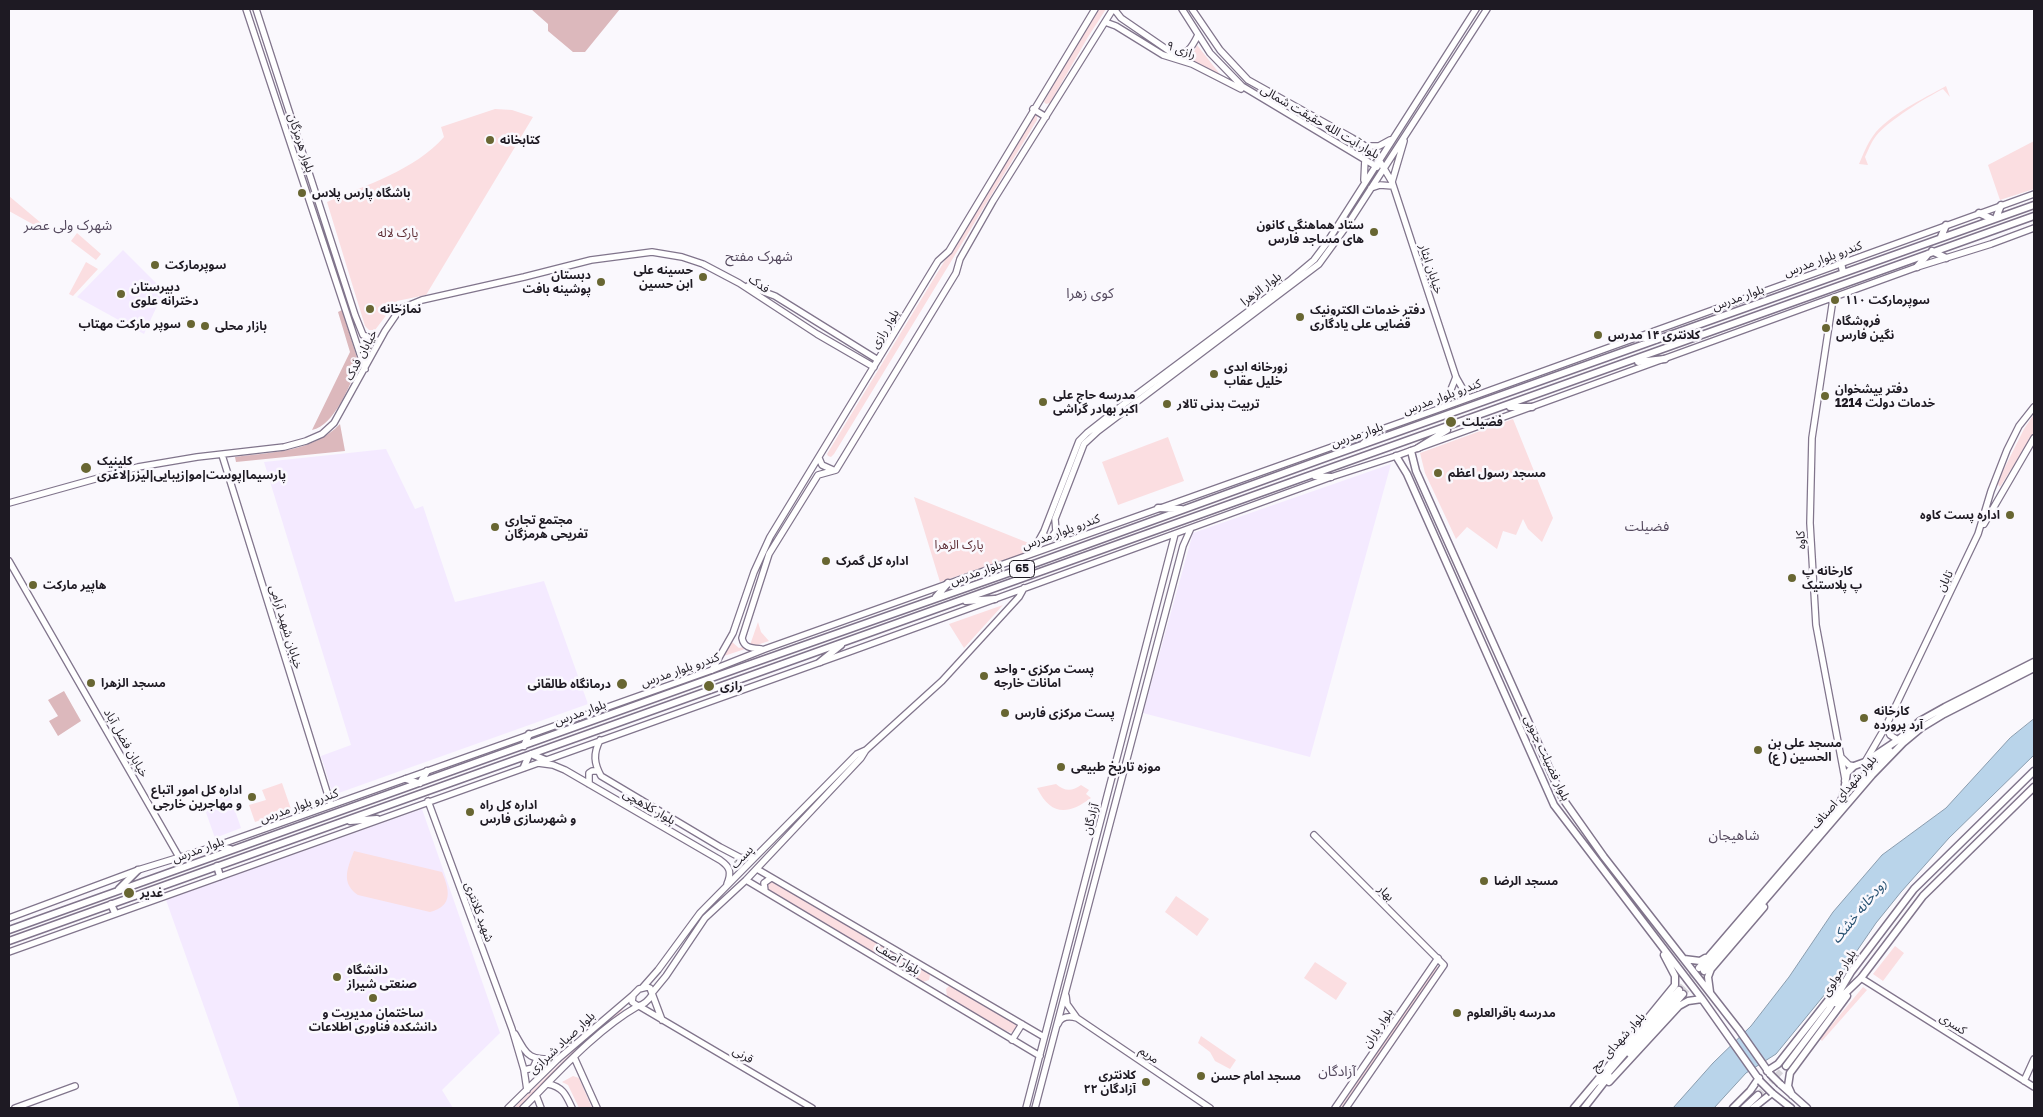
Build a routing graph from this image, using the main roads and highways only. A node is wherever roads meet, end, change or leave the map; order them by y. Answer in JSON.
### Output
{"nodes":[{"id":1,"x":246,"y":9,"type":"edge"},
{"id":2,"x":256,"y":9,"type":"edge"},
{"id":3,"x":1095,"y":9,"type":"edge"},
{"id":4,"x":1114,"y":9,"type":"edge"},
{"id":5,"x":1182,"y":9,"type":"edge"},
{"id":6,"x":1192,"y":9,"type":"edge"},
{"id":7,"x":1476,"y":9,"type":"edge"},
{"id":8,"x":1487,"y":9,"type":"edge"},
{"id":9,"x":1121,"y":18,"type":"junction"},
{"id":10,"x":1105,"y":22,"type":"junction"},
{"id":11,"x":1116,"y":26,"type":"junction"},
{"id":12,"x":1198,"y":35,"type":"junction"},
{"id":13,"x":1172,"y":55,"type":"junction"},
{"id":14,"x":1427,"y":84,"type":"junction"},
{"id":15,"x":1434,"y":90,"type":"junction"},
{"id":16,"x":1252,"y":94,"type":"junction"},
{"id":17,"x":1033,"y":109,"type":"junction"},
{"id":18,"x":1046,"y":117,"type":"junction"},
{"id":19,"x":1406,"y":134,"type":"junction"},
{"id":20,"x":1392,"y":139,"type":"junction"},
{"id":21,"x":1364,"y":146,"type":"junction"},
{"id":22,"x":1359,"y":156,"type":"junction"},
{"id":23,"x":1365,"y":160,"type":"junction"},
{"id":24,"x":1379,"y":160,"type":"junction"},
{"id":25,"x":1375,"y":166,"type":"junction"},
{"id":26,"x":1384,"y":170,"type":"junction"},
{"id":27,"x":1393,"y":184,"type":"junction"},
{"id":28,"x":1363,"y":186,"type":"junction"},
{"id":29,"x":1371,"y":188,"type":"junction"},
{"id":30,"x":2034,"y":194,"type":"edge"},
{"id":31,"x":2002,"y":205,"type":"junction"},
{"id":32,"x":2034,"y":205,"type":"edge"},
{"id":33,"x":1979,"y":213,"type":"junction"},
{"id":34,"x":2034,"y":216,"type":"edge"},
{"id":35,"x":1994,"y":218,"type":"junction"},
{"id":36,"x":1946,"y":225,"type":"junction"},
{"id":37,"x":2034,"y":228,"type":"edge"},
{"id":38,"x":1956,"y":231,"type":"junction"},
{"id":39,"x":1941,"y":237,"type":"junction"},
{"id":40,"x":1931,"y":252,"type":"junction"},
{"id":41,"x":1946,"y":258,"type":"junction"},
{"id":42,"x":1841,"y":263,"type":"junction"},
{"id":43,"x":1917,"y":267,"type":"junction"},
{"id":44,"x":1843,"y":272,"type":"junction"},
{"id":45,"x":739,"y":283,"type":"junction"},
{"id":46,"x":1833,"y":298,"type":"junction"},
{"id":47,"x":355,"y":316,"type":"junction"},
{"id":48,"x":1719,"y":317,"type":"junction"},
{"id":49,"x":348,"y":318,"type":"junction"},
{"id":50,"x":1723,"y":329,"type":"junction"},
{"id":51,"x":1639,"y":337,"type":"junction"},
{"id":52,"x":1658,"y":340,"type":"junction"},
{"id":53,"x":379,"y":341,"type":"junction"},
{"id":54,"x":864,"y":351,"type":"junction"},
{"id":55,"x":861,"y":359,"type":"junction"},
{"id":56,"x":1665,"y":359,"type":"junction"},
{"id":57,"x":878,"y":360,"type":"junction"},
{"id":58,"x":1626,"y":363,"type":"junction"},
{"id":59,"x":874,"y":367,"type":"junction"},
{"id":60,"x":365,"y":369,"type":"junction"},
{"id":61,"x":1456,"y":377,"type":"junction"},
{"id":62,"x":1468,"y":398,"type":"junction"},
{"id":63,"x":1444,"y":407,"type":"junction"},
{"id":64,"x":1503,"y":407,"type":"junction"},
{"id":65,"x":1532,"y":407,"type":"junction"},
{"id":66,"x":2034,"y":407,"type":"edge"},
{"id":67,"x":1456,"y":424,"type":"junction"},
{"id":68,"x":1379,"y":430,"type":"junction"},
{"id":69,"x":2034,"y":438,"type":"edge"},
{"id":70,"x":1359,"y":447,"type":"junction"},
{"id":71,"x":1418,"y":448,"type":"junction"},
{"id":72,"x":1411,"y":451,"type":"junction"},
{"id":73,"x":222,"y":455,"type":"junction"},
{"id":74,"x":1396,"y":456,"type":"junction"},
{"id":75,"x":818,"y":458,"type":"junction"},
{"id":76,"x":836,"y":470,"type":"junction"},
{"id":77,"x":1416,"y":471,"type":"junction"},
{"id":78,"x":1407,"y":474,"type":"junction"},
{"id":79,"x":1312,"y":476,"type":"junction"},
{"id":80,"x":1330,"y":478,"type":"junction"},
{"id":81,"x":1237,"y":490,"type":"junction"},
{"id":82,"x":1240,"y":501,"type":"junction"},
{"id":83,"x":9,"y":503,"type":"edge"},
{"id":84,"x":1158,"y":508,"type":"junction"},
{"id":85,"x":1185,"y":509,"type":"junction"},
{"id":86,"x":1191,"y":528,"type":"junction"},
{"id":87,"x":1056,"y":531,"type":"junction"},
{"id":88,"x":1043,"y":534,"type":"junction"},
{"id":89,"x":1175,"y":534,"type":"junction"},
{"id":90,"x":1978,"y":534,"type":"junction"},
{"id":91,"x":1446,"y":539,"type":"junction"},
{"id":92,"x":1069,"y":540,"type":"junction"},
{"id":93,"x":1438,"y":543,"type":"junction"},
{"id":94,"x":1173,"y":544,"type":"junction"},
{"id":95,"x":1183,"y":546,"type":"junction"},
{"id":96,"x":1032,"y":553,"type":"junction"},
{"id":97,"x":9,"y":561,"type":"edge"},
{"id":98,"x":948,"y":584,"type":"junction"},
{"id":99,"x":1024,"y":588,"type":"junction"},
{"id":100,"x":1002,"y":596,"type":"junction"},
{"id":101,"x":934,"y":599,"type":"junction"},
{"id":102,"x":995,"y":599,"type":"junction"},
{"id":103,"x":957,"y":602,"type":"junction"},
{"id":104,"x":1005,"y":612,"type":"junction"},
{"id":105,"x":844,"y":642,"type":"junction"},
{"id":106,"x":765,"y":649,"type":"junction"},
{"id":107,"x":820,"y":662,"type":"junction"},
{"id":108,"x":2034,"y":662,"type":"edge"},
{"id":109,"x":2034,"y":668,"type":"edge"},
{"id":110,"x":712,"y":670,"type":"junction"},
{"id":111,"x":723,"y":686,"type":"junction"},
{"id":112,"x":736,"y":692,"type":"junction"},
{"id":113,"x":618,"y":712,"type":"junction"},
{"id":114,"x":622,"y":722,"type":"junction"},
{"id":115,"x":1886,"y":726,"type":"junction"},
{"id":116,"x":531,"y":733,"type":"junction"},
{"id":117,"x":544,"y":738,"type":"junction"},
{"id":118,"x":600,"y":740,"type":"junction"},
{"id":119,"x":1901,"y":742,"type":"junction"},
{"id":120,"x":524,"y":746,"type":"junction"},
{"id":121,"x":530,"y":755,"type":"junction"},
{"id":122,"x":1841,"y":757,"type":"junction"},
{"id":123,"x":545,"y":760,"type":"junction"},
{"id":124,"x":1865,"y":762,"type":"junction"},
{"id":125,"x":536,"y":763,"type":"junction"},
{"id":126,"x":1854,"y":766,"type":"junction"},
{"id":127,"x":524,"y":767,"type":"junction"},
{"id":128,"x":427,"y":771,"type":"junction"},
{"id":129,"x":598,"y":771,"type":"junction"},
{"id":130,"x":2034,"y":771,"type":"edge"},
{"id":131,"x":2028,"y":777,"type":"junction"},
{"id":132,"x":406,"y":779,"type":"junction"},
{"id":133,"x":1845,"y":780,"type":"junction"},
{"id":134,"x":419,"y":783,"type":"junction"},
{"id":135,"x":589,"y":784,"type":"junction"},
{"id":136,"x":832,"y":784,"type":"junction"},
{"id":137,"x":2034,"y":786,"type":"edge"},
{"id":138,"x":428,"y":801,"type":"junction"},
{"id":139,"x":331,"y":805,"type":"junction"},
{"id":140,"x":377,"y":819,"type":"junction"},
{"id":141,"x":342,"y":822,"type":"junction"},
{"id":142,"x":776,"y":834,"type":"junction"},
{"id":143,"x":1314,"y":835,"type":"dead end"},
{"id":144,"x":783,"y":841,"type":"junction"},
{"id":145,"x":216,"y":846,"type":"junction"},
{"id":146,"x":724,"y":849,"type":"junction"},
{"id":147,"x":231,"y":850,"type":"junction"},
{"id":148,"x":1092,"y":855,"type":"junction"},
{"id":149,"x":756,"y":856,"type":"junction"},
{"id":150,"x":180,"y":857,"type":"junction"},
{"id":151,"x":718,"y":858,"type":"junction"},
{"id":152,"x":1101,"y":858,"type":"junction"},
{"id":153,"x":217,"y":866,"type":"junction"},
{"id":154,"x":757,"y":869,"type":"junction"},
{"id":155,"x":138,"y":870,"type":"junction"},
{"id":156,"x":220,"y":876,"type":"junction"},
{"id":157,"x":771,"y":878,"type":"junction"},
{"id":158,"x":1784,"y":878,"type":"junction"},
{"id":159,"x":746,"y":880,"type":"junction"},
{"id":160,"x":725,"y":888,"type":"junction"},
{"id":161,"x":118,"y":891,"type":"junction"},
{"id":162,"x":765,"y":892,"type":"junction"},
{"id":163,"x":111,"y":904,"type":"junction"},
{"id":164,"x":1640,"y":904,"type":"junction"},
{"id":165,"x":1634,"y":910,"type":"junction"},
{"id":166,"x":115,"y":913,"type":"junction"},
{"id":167,"x":9,"y":918,"type":"edge"},
{"id":168,"x":1648,"y":928,"type":"junction"},
{"id":169,"x":9,"y":930,"type":"edge"},
{"id":170,"x":9,"y":939,"type":"edge"},
{"id":171,"x":9,"y":952,"type":"edge"},
{"id":172,"x":1708,"y":956,"type":"junction"},
{"id":173,"x":1438,"y":958,"type":"junction"},
{"id":174,"x":1684,"y":960,"type":"junction"},
{"id":175,"x":1444,"y":965,"type":"joint"},
{"id":176,"x":658,"y":970,"type":"junction"},
{"id":177,"x":1850,"y":972,"type":"junction"},
{"id":178,"x":666,"y":976,"type":"junction"},
{"id":179,"x":1861,"y":978,"type":"junction"},
{"id":180,"x":643,"y":987,"type":"junction"},
{"id":181,"x":1066,"y":992,"type":"junction"},
{"id":182,"x":1681,"y":992,"type":"tunnel mouth"},
{"id":183,"x":652,"y":994,"type":"junction"},
{"id":184,"x":1710,"y":994,"type":"junction"},
{"id":185,"x":633,"y":995,"type":"junction"},
{"id":186,"x":1702,"y":999,"type":"junction"},
{"id":187,"x":621,"y":1004,"type":"junction"},
{"id":188,"x":638,"y":1006,"type":"junction"},
{"id":189,"x":1829,"y":1010,"type":"junction"},
{"id":190,"x":627,"y":1012,"type":"junction"},
{"id":191,"x":1077,"y":1018,"type":"junction"},
{"id":192,"x":662,"y":1020,"type":"junction"},
{"id":193,"x":1022,"y":1024,"type":"junction"},
{"id":194,"x":1057,"y":1026,"type":"junction"},
{"id":195,"x":512,"y":1028,"type":"junction"},
{"id":196,"x":1044,"y":1037,"type":"junction"},
{"id":197,"x":1012,"y":1040,"type":"junction"},
{"id":198,"x":1040,"y":1056,"type":"junction"},
{"id":199,"x":574,"y":1057,"type":"junction"},
{"id":200,"x":537,"y":1059,"type":"junction"},
{"id":201,"x":2034,"y":1059,"type":"edge"},
{"id":202,"x":558,"y":1060,"type":"junction"},
{"id":203,"x":1786,"y":1066,"type":"tunnel mouth"},
{"id":204,"x":524,"y":1070,"type":"junction"},
{"id":205,"x":1767,"y":1071,"type":"junction"},
{"id":206,"x":1759,"y":1078,"type":"junction"},
{"id":207,"x":2024,"y":1081,"type":"junction"},
{"id":208,"x":548,"y":1084,"type":"junction"},
{"id":209,"x":75,"y":1086,"type":"dead end"},
{"id":210,"x":1597,"y":1086,"type":"junction"},
{"id":211,"x":2034,"y":1087,"type":"edge"},
{"id":212,"x":527,"y":1090,"type":"junction"},
{"id":213,"x":1772,"y":1093,"type":"junction"},
{"id":214,"x":536,"y":1095,"type":"junction"},
{"id":215,"x":1758,"y":1095,"type":"tunnel mouth"},
{"id":216,"x":1792,"y":1095,"type":"junction"},
{"id":217,"x":15,"y":1108,"type":"edge"},
{"id":218,"x":508,"y":1108,"type":"edge"},
{"id":219,"x":523,"y":1108,"type":"edge"},
{"id":220,"x":541,"y":1108,"type":"edge"},
{"id":221,"x":572,"y":1108,"type":"edge"},
{"id":222,"x":597,"y":1108,"type":"edge"},
{"id":223,"x":812,"y":1108,"type":"edge"},
{"id":224,"x":1026,"y":1108,"type":"edge"},
{"id":225,"x":1035,"y":1108,"type":"edge"},
{"id":226,"x":1210,"y":1108,"type":"edge"},
{"id":227,"x":1335,"y":1108,"type":"edge"},
{"id":228,"x":1346,"y":1108,"type":"edge"},
{"id":229,"x":1574,"y":1108,"type":"edge"},
{"id":230,"x":1584,"y":1108,"type":"edge"},
{"id":231,"x":1733,"y":1108,"type":"edge"},
{"id":232,"x":1744,"y":1108,"type":"edge"},
{"id":233,"x":1753,"y":1108,"type":"edge"},
{"id":234,"x":1790,"y":1108,"type":"edge"},
{"id":235,"x":1807,"y":1108,"type":"edge"}],
"edges":[{"from":1,"to":49,"type":"main road","name":"بلوار هرمزگان"},
{"from":2,"to":47,"type":"main road","name":"بلوار هرمزگان"},
{"from":3,"to":17,"type":"main road","name":"بلوار رازی"},
{"from":4,"to":9,"type":"main road","name":"رازی ۹"},
{"from":4,"to":10,"type":"main road"},
{"from":5,"to":12,"type":"main road","name":"بلوار آیت الله حقیقت شمالی"},
{"from":6,"to":21,"type":"main road","name":"بلوار آیت الله حقیقت شمالی"},
{"from":7,"to":14,"type":"main road","name":"بلوار الزهرا"},
{"from":8,"to":15,"type":"main road","name":"بلوار الزهرا"},
{"from":9,"to":11,"type":"main road"},
{"from":9,"to":13,"type":"main road","name":"رازی ۹"},
{"from":10,"to":11,"type":"main road","name":"رازی ۹"},
{"from":10,"to":18,"type":"main road"},
{"from":11,"to":13,"type":"main road","name":"رازی ۹"},
{"from":12,"to":13,"type":"main road","name":"رازی ۹"},
{"from":12,"to":16,"type":"main road","name":"بلوار آیت الله حقیقت شمالی"},
{"from":13,"to":16,"type":"main road","name":"رازی ۹"},
{"from":14,"to":15,"type":"main road"},
{"from":14,"to":20,"type":"main road","name":"بلوار الزهرا"},
{"from":15,"to":19,"type":"main road","name":"بلوار الزهرا"},
{"from":16,"to":22,"type":"main road","name":"بلوار آیت الله حقیقت شمالی"},
{"from":17,"to":18,"type":"main road"},
{"from":17,"to":57,"type":"main road","name":"بلوار رازی"},
{"from":18,"to":76,"type":"main road"},
{"from":19,"to":26,"type":"main road","name":"بلوار الزهرا"},
{"from":19,"to":27,"type":"main road"},
{"from":20,"to":21,"type":"main road"},
{"from":20,"to":24,"type":"main road","name":"بلوار الزهرا"},
{"from":21,"to":22,"type":"main road"},
{"from":21,"to":24,"type":"main road","name":"بلوار آیت الله حقیقت شمالی"},
{"from":22,"to":23,"type":"main road","name":"بلوار آیت الله حقیقت شمالی"},
{"from":23,"to":25,"type":"main road","name":"بلوار آیت الله حقیقت شمالی"},
{"from":23,"to":28,"type":"main road"},
{"from":24,"to":25,"type":"main road","name":"بلوار الزهرا"},
{"from":24,"to":26,"type":"main road","name":"بلوار آیت الله حقیقت شمالی"},
{"from":25,"to":26,"type":"main road","name":"بلوار آیت الله حقیقت شمالی"},
{"from":25,"to":28,"type":"main road","name":"بلوار الزهرا"},
{"from":26,"to":27,"type":"main road","name":"خیابان ایثار"},
{"from":26,"to":29,"type":"main road","name":"بلوار الزهرا"},
{"from":27,"to":29,"type":"main road"},
{"from":27,"to":61,"type":"main road","name":"خیابان ایثار"},
{"from":28,"to":88,"type":"main road","name":"بلوار الزهرا"},
{"from":29,"to":87,"type":"main road","name":"بلوار الزهرا"},
{"from":30,"to":31,"type":"main road","name":"کندرو بلوار مدرس"},
{"from":31,"to":33,"type":"main road","name":"کندرو بلوار مدرس"},
{"from":31,"to":35,"type":"main road"},
{"from":32,"to":35,"type":"main road","name":"بلوار مدرس","number":"65"},
{"from":33,"to":35,"type":"main road"},
{"from":33,"to":36,"type":"main road","name":"کندرو بلوار مدرس"},
{"from":34,"to":40,"type":"main road","name":"بلوار مدرس","number":"65"},
{"from":35,"to":38,"type":"main road","name":"بلوار مدرس","number":"65"},
{"from":36,"to":38,"type":"main road"},
{"from":36,"to":39,"type":"main road"},
{"from":36,"to":42,"type":"main road","name":"کندرو بلوار مدرس"},
{"from":37,"to":41,"type":"main road"},
{"from":38,"to":39,"type":"main road","name":"بلوار مدرس","number":"65"},
{"from":39,"to":44,"type":"main road","name":"بلوار مدرس","number":"65"},
{"from":40,"to":41,"type":"main road"},
{"from":40,"to":43,"type":"main road"},
{"from":40,"to":50,"type":"main road","name":"بلوار مدرس","number":"65"},
{"from":41,"to":43,"type":"main road"},
{"from":42,"to":44,"type":"main road"},
{"from":42,"to":51,"type":"main road","name":"کندرو بلوار مدرس"},
{"from":43,"to":46,"type":"main road"},
{"from":44,"to":48,"type":"main road","name":"بلوار مدرس","number":"65"},
{"from":45,"to":53,"type":"main road","name":"خیابان فدک"},
{"from":45,"to":54,"type":"main road","name":"فدک"},
{"from":45,"to":55,"type":"main road","name":"فدک"},
{"from":46,"to":56,"type":"main road"},
{"from":46,"to":122,"type":"main road","name":"کاوه"},
{"from":47,"to":49,"type":"main road"},
{"from":47,"to":53,"type":"main road","name":"بلوار هرمزگان"},
{"from":48,"to":50,"type":"main road"},
{"from":48,"to":52,"type":"main road","name":"بلوار مدرس","number":"65"},
{"from":49,"to":60,"type":"main road","name":"بلوار هرمزگان"},
{"from":50,"to":58,"type":"main road","name":"بلوار مدرس","number":"65"},
{"from":51,"to":52,"type":"main road"},
{"from":51,"to":62,"type":"main road","name":"کندرو بلوار مدرس"},
{"from":52,"to":70,"type":"main road","name":"بلوار مدرس","number":"65"},
{"from":53,"to":60,"type":"main road","name":"خیابان فدک"},
{"from":54,"to":55,"type":"main road"},
{"from":54,"to":57,"type":"main road","name":"فدک"},
{"from":55,"to":59,"type":"main road","name":"فدک"},
{"from":56,"to":58,"type":"main road"},
{"from":56,"to":65,"type":"main road"},
{"from":57,"to":59,"type":"main road","name":"بلوار رازی"},
{"from":58,"to":64,"type":"main road","name":"بلوار مدرس","number":"65"},
{"from":59,"to":75,"type":"main road","name":"بلوار رازی"},
{"from":60,"to":73,"type":"main road","name":"خیابان فدک"},
{"from":61,"to":62,"type":"main road"},
{"from":61,"to":63,"type":"main road"},
{"from":62,"to":63,"type":"main road","name":"کندرو بلوار مدرس"},
{"from":63,"to":68,"type":"main road","name":"کندرو بلوار مدرس"},
{"from":64,"to":65,"type":"main road"},
{"from":64,"to":67,"type":"main road","name":"بلوار مدرس","number":"65"},
{"from":65,"to":71,"type":"main road"},
{"from":66,"to":90,"type":"main road","name":"تابان"},
{"from":67,"to":71,"type":"main road"},
{"from":67,"to":79,"type":"main road","name":"بلوار مدرس","number":"65"},
{"from":68,"to":70,"type":"main road"},
{"from":68,"to":84,"type":"main road","name":"کندرو بلوار مدرس"},
{"from":69,"to":90,"type":"main road"},
{"from":70,"to":81,"type":"main road","name":"بلوار مدرس","number":"65"},
{"from":71,"to":72,"type":"main road"},
{"from":72,"to":74,"type":"main road"},
{"from":72,"to":77,"type":"main road","name":"بلوار فضیلت جنوبی"},
{"from":73,"to":83,"type":"main road","name":"خیابان فدک"},
{"from":73,"to":139,"type":"main road","name":"خیابان شهید آرامی"},
{"from":74,"to":78,"type":"main road","name":"بلوار فضیلت جنوبی"},
{"from":74,"to":80,"type":"main road"},
{"from":75,"to":76,"type":"main road"},
{"from":75,"to":110,"type":"main road","name":"بلوار رازی"},
{"from":76,"to":106,"type":"main road"},
{"from":77,"to":78,"type":"main road"},
{"from":77,"to":91,"type":"main road","name":"بلوار فضیلت جنوبی"},
{"from":78,"to":93,"type":"main road","name":"بلوار فضیلت جنوبی"},
{"from":79,"to":80,"type":"main road"},
{"from":79,"to":82,"type":"main road","name":"بلوار مدرس","number":"65"},
{"from":80,"to":86,"type":"main road"},
{"from":81,"to":82,"type":"main road"},
{"from":81,"to":85,"type":"main road","name":"بلوار مدرس","number":"65"},
{"from":82,"to":103,"type":"main road","name":"بلوار مدرس","number":"65"},
{"from":84,"to":85,"type":"main road"},
{"from":84,"to":92,"type":"main road","name":"کندرو بلوار مدرس"},
{"from":85,"to":101,"type":"main road","name":"بلوار مدرس","number":"65"},
{"from":86,"to":89,"type":"main road"},
{"from":86,"to":95,"type":"main road","name":"آزادگان"},
{"from":87,"to":88,"type":"main road"},
{"from":87,"to":92,"type":"main road"},
{"from":88,"to":96,"type":"main road","name":"بلوار الزهرا"},
{"from":89,"to":94,"type":"main road","name":"آزادگان"},
{"from":89,"to":99,"type":"main road"},
{"from":90,"to":115,"type":"main road","name":"تابان"},
{"from":91,"to":93,"type":"main road"},
{"from":91,"to":164,"type":"main road","name":"بلوار فضیلت جنوبی"},
{"from":92,"to":96,"type":"main road","name":"کندرو بلوار مدرس"},
{"from":93,"to":165,"type":"main road","name":"بلوار فضیلت جنوبی"},
{"from":94,"to":95,"type":"main road"},
{"from":94,"to":148,"type":"main road","name":"آزادگان"},
{"from":95,"to":152,"type":"main road","name":"آزادگان"},
{"from":96,"to":98,"type":"main road","name":"کندرو بلوار مدرس"},
{"from":97,"to":150,"type":"main road","name":"خیابان فضل آباد"},
{"from":98,"to":101,"type":"main road"},
{"from":98,"to":106,"type":"main road","name":"کندرو بلوار مدرس"},
{"from":99,"to":100,"type":"main road"},
{"from":99,"to":104,"type":"main road","name":"پست"},
{"from":100,"to":102,"type":"main road"},
{"from":100,"to":104,"type":"main road"},
{"from":101,"to":113,"type":"main road","name":"بلوار مدرس","number":"65"},
{"from":102,"to":103,"type":"main road"},
{"from":102,"to":107,"type":"main road"},
{"from":103,"to":105,"type":"main road","name":"بلوار مدرس","number":"65"},
{"from":104,"to":136,"type":"main road","name":"پست"},
{"from":105,"to":107,"type":"main road"},
{"from":105,"to":111,"type":"main road","name":"بلوار مدرس","number":"65"},
{"from":106,"to":110,"type":"main road","name":"کندرو بلوار مدرس"},
{"from":107,"to":112,"type":"main road"},
{"from":108,"to":119,"type":"main road","name":"بلوار شهداي اصناف"},
{"from":109,"to":119,"type":"main road","name":"بلوار شهداي اصناف"},
{"from":110,"to":116,"type":"main road","name":"کندرو بلوار مدرس"},
{"from":111,"to":112,"type":"main road"},
{"from":111,"to":114,"type":"main road","name":"بلوار مدرس","number":"65"},
{"from":112,"to":118,"type":"main road"},
{"from":113,"to":114,"type":"main road"},
{"from":113,"to":117,"type":"main road","name":"بلوار مدرس","number":"65"},
{"from":114,"to":121,"type":"main road","name":"بلوار مدرس","number":"65"},
{"from":115,"to":119,"type":"main road"},
{"from":115,"to":124,"type":"main road","name":"تابان"},
{"from":116,"to":117,"type":"main road"},
{"from":116,"to":120,"type":"main road"},
{"from":116,"to":128,"type":"main road","name":"کندرو بلوار مدرس"},
{"from":117,"to":120,"type":"main road","name":"بلوار مدرس","number":"65"},
{"from":118,"to":123,"type":"main road"},
{"from":118,"to":129,"type":"main road"},
{"from":119,"to":124,"type":"main road","name":"بلوار شهداي اصناف"},
{"from":119,"to":133,"type":"main road"},
{"from":119,"to":158,"type":"main road","name":"بلوار شهداي اصناف"},
{"from":120,"to":134,"type":"main road","name":"بلوار مدرس","number":"65"},
{"from":121,"to":123,"type":"main road"},
{"from":121,"to":127,"type":"main road"},
{"from":121,"to":141,"type":"main road","name":"بلوار مدرس","number":"65"},
{"from":122,"to":126,"type":"main road"},
{"from":122,"to":133,"type":"main road","name":"کاوه"},
{"from":123,"to":125,"type":"main road"},
{"from":124,"to":126,"type":"main road","name":"بلوار شهداي اصناف"},
{"from":125,"to":127,"type":"main road"},
{"from":125,"to":135,"type":"main road","name":"بلوار کلاهچی"},
{"from":126,"to":133,"type":"main road"},
{"from":127,"to":138,"type":"main road"},
{"from":128,"to":132,"type":"main road","name":"کندرو بلوار مدرس"},
{"from":128,"to":134,"type":"main road"},
{"from":129,"to":135,"type":"main road"},
{"from":129,"to":146,"type":"main road","name":"بلوار کلاهچی"},
{"from":130,"to":131,"type":"main road","name":"بلوار مولوی"},
{"from":131,"to":137,"type":"main road"},
{"from":131,"to":177,"type":"main road","name":"بلوار مولوی"},
{"from":132,"to":134,"type":"main road"},
{"from":132,"to":139,"type":"main road","name":"کندرو بلوار مدرس"},
{"from":133,"to":172,"type":"main road","name":"بلوار شهداي اصناف"},
{"from":134,"to":147,"type":"main road","name":"بلوار مدرس","number":"65"},
{"from":135,"to":151,"type":"main road","name":"بلوار کلاهچی"},
{"from":136,"to":142,"type":"main road","name":"پست"},
{"from":136,"to":144,"type":"main road","name":"پست"},
{"from":137,"to":179,"type":"main road","name":"بلوار مولوی"},
{"from":138,"to":140,"type":"main road"},
{"from":138,"to":195,"type":"main road","name":"شهید کلانتری"},
{"from":139,"to":145,"type":"main road","name":"کندرو بلوار مدرس"},
{"from":140,"to":141,"type":"main road"},
{"from":140,"to":156,"type":"main road"},
{"from":141,"to":153,"type":"main road","name":"بلوار مدرس","number":"65"},
{"from":142,"to":144,"type":"main road"},
{"from":142,"to":149,"type":"main road","name":"پست"},
{"from":143,"to":173,"type":"main road","name":"بهار"},
{"from":144,"to":154,"type":"main road","name":"پست"},
{"from":145,"to":147,"type":"main road"},
{"from":145,"to":150,"type":"main road","name":"کندرو بلوار مدرس"},
{"from":146,"to":149,"type":"main road","name":"بلوار کلاهچی"},
{"from":146,"to":151,"type":"main road"},
{"from":147,"to":161,"type":"main road","name":"بلوار مدرس","number":"65"},
{"from":148,"to":152,"type":"main road"},
{"from":148,"to":196,"type":"main road","name":"آزادگان"},
{"from":149,"to":160,"type":"main road","name":"پست"},
{"from":150,"to":155,"type":"main road","name":"کندرو بلوار مدرس"},
{"from":151,"to":160,"type":"main road"},
{"from":152,"to":181,"type":"main road","name":"آزادگان"},
{"from":153,"to":156,"type":"main road"},
{"from":153,"to":163,"type":"main road","name":"بلوار مدرس","number":"65"},
{"from":154,"to":157,"type":"main road","name":"بلوار آصف"},
{"from":154,"to":159,"type":"main road","name":"پست"},
{"from":155,"to":161,"type":"main road"},
{"from":155,"to":167,"type":"main road","name":"کندرو بلوار مدرس"},
{"from":156,"to":166,"type":"main road"},
{"from":157,"to":162,"type":"main road"},
{"from":157,"to":193,"type":"main road","name":"بلوار آصف"},
{"from":158,"to":172,"type":"main road","name":"بلوار شهداي اصناف"},
{"from":158,"to":184,"type":"main road"},
{"from":159,"to":162,"type":"main road","name":"بلوار آصف"},
{"from":159,"to":178,"type":"main road","name":"پست"},
{"from":160,"to":176,"type":"main road","name":"پست"},
{"from":161,"to":169,"type":"main road","name":"بلوار مدرس","number":"65"},
{"from":162,"to":197,"type":"main road","name":"بلوار آصف"},
{"from":163,"to":166,"type":"main road"},
{"from":163,"to":170,"type":"main road","name":"بلوار مدرس","number":"65"},
{"from":164,"to":165,"type":"main road"},
{"from":164,"to":174,"type":"main road","name":"بلوار فضیلت جنوبی"},
{"from":165,"to":168,"type":"main road","name":"بلوار فضیلت جنوبی"},
{"from":166,"to":171,"type":"main road"},
{"from":168,"to":186,"type":"main road","name":"بلوار فضیلت جنوبی"},
{"from":168,"to":210,"type":"main road"},
{"from":172,"to":174,"type":"main road"},
{"from":173,"to":175,"type":"main road","name":"بهار"},
{"from":173,"to":227,"type":"main road","name":"بلوار باران"},
{"from":174,"to":184,"type":"main road","name":"بلوار فضیلت جنوبی"},
{"from":175,"to":228,"type":"main road","name":"بلوار باران"},
{"from":176,"to":178,"type":"main road"},
{"from":176,"to":180,"type":"main road","name":"پست"},
{"from":177,"to":189,"type":"main road","name":"بلوار مولوی"},
{"from":177,"to":205,"type":"main road"},
{"from":178,"to":183,"type":"main road","name":"پست"},
{"from":179,"to":189,"type":"main road","name":"بلوار مولوی"},
{"from":179,"to":207,"type":"main road","name":"کسری"},
{"from":179,"to":216,"type":"main road"},
{"from":180,"to":183,"type":"main road"},
{"from":180,"to":185,"type":"main road"},
{"from":181,"to":191,"type":"main road"},
{"from":181,"to":194,"type":"main road","name":"آزادگان"},
{"from":182,"to":210,"type":"main road","name":"بلوار شهدای حج"},
{"from":183,"to":188,"type":"main road"},
{"from":183,"to":192,"type":"main road"},
{"from":184,"to":205,"type":"main road","name":"بلوار فضیلت جنوبی"},
{"from":185,"to":187,"type":"main road","name":"بلوار صیاد شیرازی"},
{"from":185,"to":188,"type":"main road"},
{"from":186,"to":206,"type":"main road","name":"بلوار فضیلت جنوبی"},
{"from":186,"to":210,"type":"main road"},
{"from":187,"to":190,"type":"main road"},
{"from":187,"to":202,"type":"main road","name":"بلوار صیاد شیرازی"},
{"from":188,"to":190,"type":"main road","name":"بلوار صیاد شیرازی"},
{"from":188,"to":192,"type":"main road","name":"قرنی"},
{"from":189,"to":203,"type":"main road"},
{"from":190,"to":199,"type":"main road","name":"بلوار صیاد شیرازی"},
{"from":191,"to":194,"type":"main road"},
{"from":191,"to":226,"type":"main road","name":"مریم"},
{"from":192,"to":223,"type":"main road","name":"قرنی"},
{"from":193,"to":196,"type":"main road","name":"بلوار آصف"},
{"from":193,"to":197,"type":"main road"},
{"from":194,"to":225,"type":"main road","name":"آزادگان"},
{"from":195,"to":200,"type":"main road"},
{"from":195,"to":204,"type":"main road"},
{"from":196,"to":198,"type":"main road","name":"آزادگان"},
{"from":197,"to":198,"type":"main road","name":"بلوار آصف"},
{"from":198,"to":224,"type":"main road","name":"آزادگان"},
{"from":199,"to":208,"type":"main road","name":"بلوار صیاد شیرازی"},
{"from":199,"to":222,"type":"main road"},
{"from":200,"to":202,"type":"main road"},
{"from":200,"to":204,"type":"main road"},
{"from":201,"to":207,"type":"main road"},
{"from":202,"to":212,"type":"main road","name":"بلوار صیاد شیرازی"},
{"from":204,"to":212,"type":"main road"},
{"from":205,"to":216,"type":"main road","name":"بلوار فضیلت جنوبی","bridge":true},
{"from":206,"to":213,"type":"main road","name":"بلوار فضیلت جنوبی","bridge":true},
{"from":206,"to":231,"type":"main road"},
{"from":207,"to":211,"type":"main road","name":"کسری"},
{"from":208,"to":214,"type":"main road","name":"بلوار صیاد شیرازی"},
{"from":208,"to":221,"type":"main road"},
{"from":209,"to":217,"type":"main road"},
{"from":210,"to":229,"type":"main road","name":"بلوار شهدای حج"},
{"from":210,"to":230,"type":"main road","name":"بلوار شهدای حج"},
{"from":212,"to":218,"type":"main road","name":"بلوار صیاد شیرازی"},
{"from":213,"to":233,"type":"main road"},
{"from":213,"to":234,"type":"main road","name":"بلوار فضیلت جنوبی"},
{"from":214,"to":219,"type":"main road","name":"بلوار صیاد شیرازی"},
{"from":214,"to":220,"type":"main road"},
{"from":215,"to":232,"type":"main road"},
{"from":216,"to":235,"type":"main road","name":"بلوار فضیلت جنوبی"}]}
